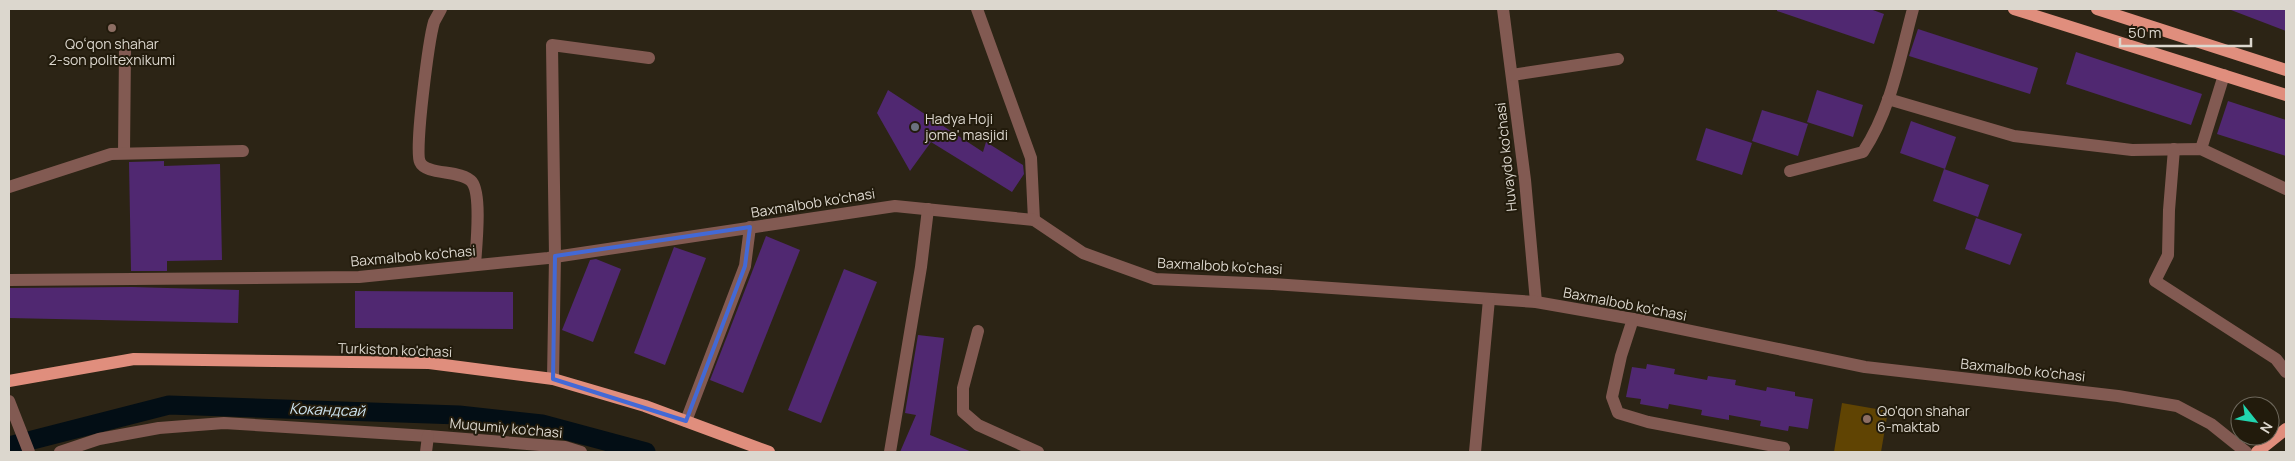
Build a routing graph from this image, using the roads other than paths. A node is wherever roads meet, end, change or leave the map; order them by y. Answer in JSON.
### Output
{"nodes":[{"id":1,"x":441,"y":9,"type":"edge"},
{"id":2,"x":977,"y":9,"type":"edge"},
{"id":3,"x":1503,"y":9,"type":"edge"},
{"id":4,"x":1913,"y":9,"type":"edge"},
{"id":5,"x":2014,"y":9,"type":"edge"},
{"id":6,"x":2097,"y":9,"type":"edge"},
{"id":7,"x":126,"y":50,"type":"dead end"},
{"id":8,"x":649,"y":58,"type":"dead end"},
{"id":9,"x":1618,"y":59,"type":"dead end"},
{"id":10,"x":2286,"y":70,"type":"edge"},
{"id":11,"x":1512,"y":75,"type":"junction"},
{"id":12,"x":2224,"y":75,"type":"junction"},
{"id":13,"x":2286,"y":95,"type":"edge"},
{"id":14,"x":1888,"y":99,"type":"junction"},
{"id":15,"x":2201,"y":148,"type":"junction"},
{"id":16,"x":2174,"y":149,"type":"junction"},
{"id":17,"x":243,"y":152,"type":"dead end"},
{"id":18,"x":124,"y":153,"type":"junction"},
{"id":19,"x":1790,"y":171,"type":"dead end"},
{"id":20,"x":9,"y":187,"type":"edge"},
{"id":21,"x":2286,"y":189,"type":"edge"},
{"id":22,"x":928,"y":209,"type":"junction"},
{"id":23,"x":1034,"y":220,"type":"junction"},
{"id":24,"x":750,"y":228,"type":"junction"},
{"id":25,"x":555,"y":256,"type":"junction"},
{"id":26,"x":475,"y":265,"type":"junction"},
{"id":27,"x":9,"y":280,"type":"edge"},
{"id":28,"x":1489,"y":299,"type":"junction"},
{"id":29,"x":1536,"y":302,"type":"junction"},
{"id":30,"x":1633,"y":319,"type":"junction"},
{"id":31,"x":978,"y":331,"type":"dead end"},
{"id":32,"x":2286,"y":372,"type":"edge"},
{"id":33,"x":553,"y":379,"type":"junction"},
{"id":34,"x":9,"y":381,"type":"edge"},
{"id":35,"x":9,"y":401,"type":"edge"},
{"id":36,"x":686,"y":421,"type":"junction"},
{"id":37,"x":2286,"y":429,"type":"edge"},
{"id":38,"x":428,"y":436,"type":"junction"},
{"id":39,"x":1784,"y":448,"type":"dead end"},
{"id":40,"x":29,"y":451,"type":"edge"},
{"id":41,"x":60,"y":452,"type":"edge"},
{"id":42,"x":426,"y":452,"type":"edge"},
{"id":43,"x":581,"y":452,"type":"edge"},
{"id":44,"x":770,"y":452,"type":"edge"},
{"id":45,"x":890,"y":452,"type":"edge"},
{"id":46,"x":1038,"y":452,"type":"edge"},
{"id":47,"x":1475,"y":452,"type":"edge"},
{"id":48,"x":2246,"y":452,"type":"edge"},
{"id":49,"x":2257,"y":452,"type":"edge"}],
"edges":[{"from":1,"to":26,"type":"street"},
{"from":2,"to":23,"type":"street"},
{"from":3,"to":11,"type":"street","name":"Huvaydo ko'chasi"},
{"from":4,"to":14,"type":"street"},
{"from":5,"to":12,"type":"main road"},
{"from":6,"to":10,"type":"main road"},
{"from":7,"to":18,"type":"street"},
{"from":8,"to":25,"type":"street"},
{"from":9,"to":11,"type":"street"},
{"from":11,"to":29,"type":"street","name":"Huvaydo ko'chasi"},
{"from":12,"to":13,"type":"main road"},
{"from":12,"to":15,"type":"street"},
{"from":14,"to":16,"type":"street"},
{"from":14,"to":19,"type":"street"},
{"from":15,"to":16,"type":"street"},
{"from":15,"to":21,"type":"street"},
{"from":16,"to":32,"type":"street"},
{"from":17,"to":18,"type":"street"},
{"from":18,"to":20,"type":"street"},
{"from":22,"to":23,"type":"street","name":"Baxmalbob ko'chasi"},
{"from":22,"to":24,"type":"street","name":"Baxmalbob ko'chasi"},
{"from":22,"to":45,"type":"street"},
{"from":23,"to":28,"type":"street","name":"Baxmalbob ko'chasi"},
{"from":24,"to":25,"type":"street","name":"Baxmalbob ko'chasi"},
{"from":24,"to":36,"type":"street"},
{"from":25,"to":26,"type":"street","name":"Baxmalbob ko'chasi"},
{"from":25,"to":33,"type":"street"},
{"from":26,"to":27,"type":"street","name":"Baxmalbob ko'chasi"},
{"from":28,"to":29,"type":"street","name":"Baxmalbob ko'chasi"},
{"from":28,"to":47,"type":"street"},
{"from":29,"to":30,"type":"street","name":"Baxmalbob ko'chasi"},
{"from":30,"to":39,"type":"street"},
{"from":30,"to":48,"type":"street","name":"Baxmalbob ko'chasi"},
{"from":31,"to":46,"type":"street"},
{"from":33,"to":34,"type":"main road","name":"Turkiston ko'chasi"},
{"from":33,"to":36,"type":"main road","name":"Turkiston ko'chasi"},
{"from":35,"to":40,"type":"street"},
{"from":36,"to":44,"type":"main road","name":"Turkiston ko'chasi"},
{"from":37,"to":49,"type":"main road"},
{"from":38,"to":41,"type":"street","name":"Muqumiy ko'chasi"},
{"from":38,"to":42,"type":"street"},
{"from":38,"to":43,"type":"street","name":"Muqumiy ko'chasi"}]}
